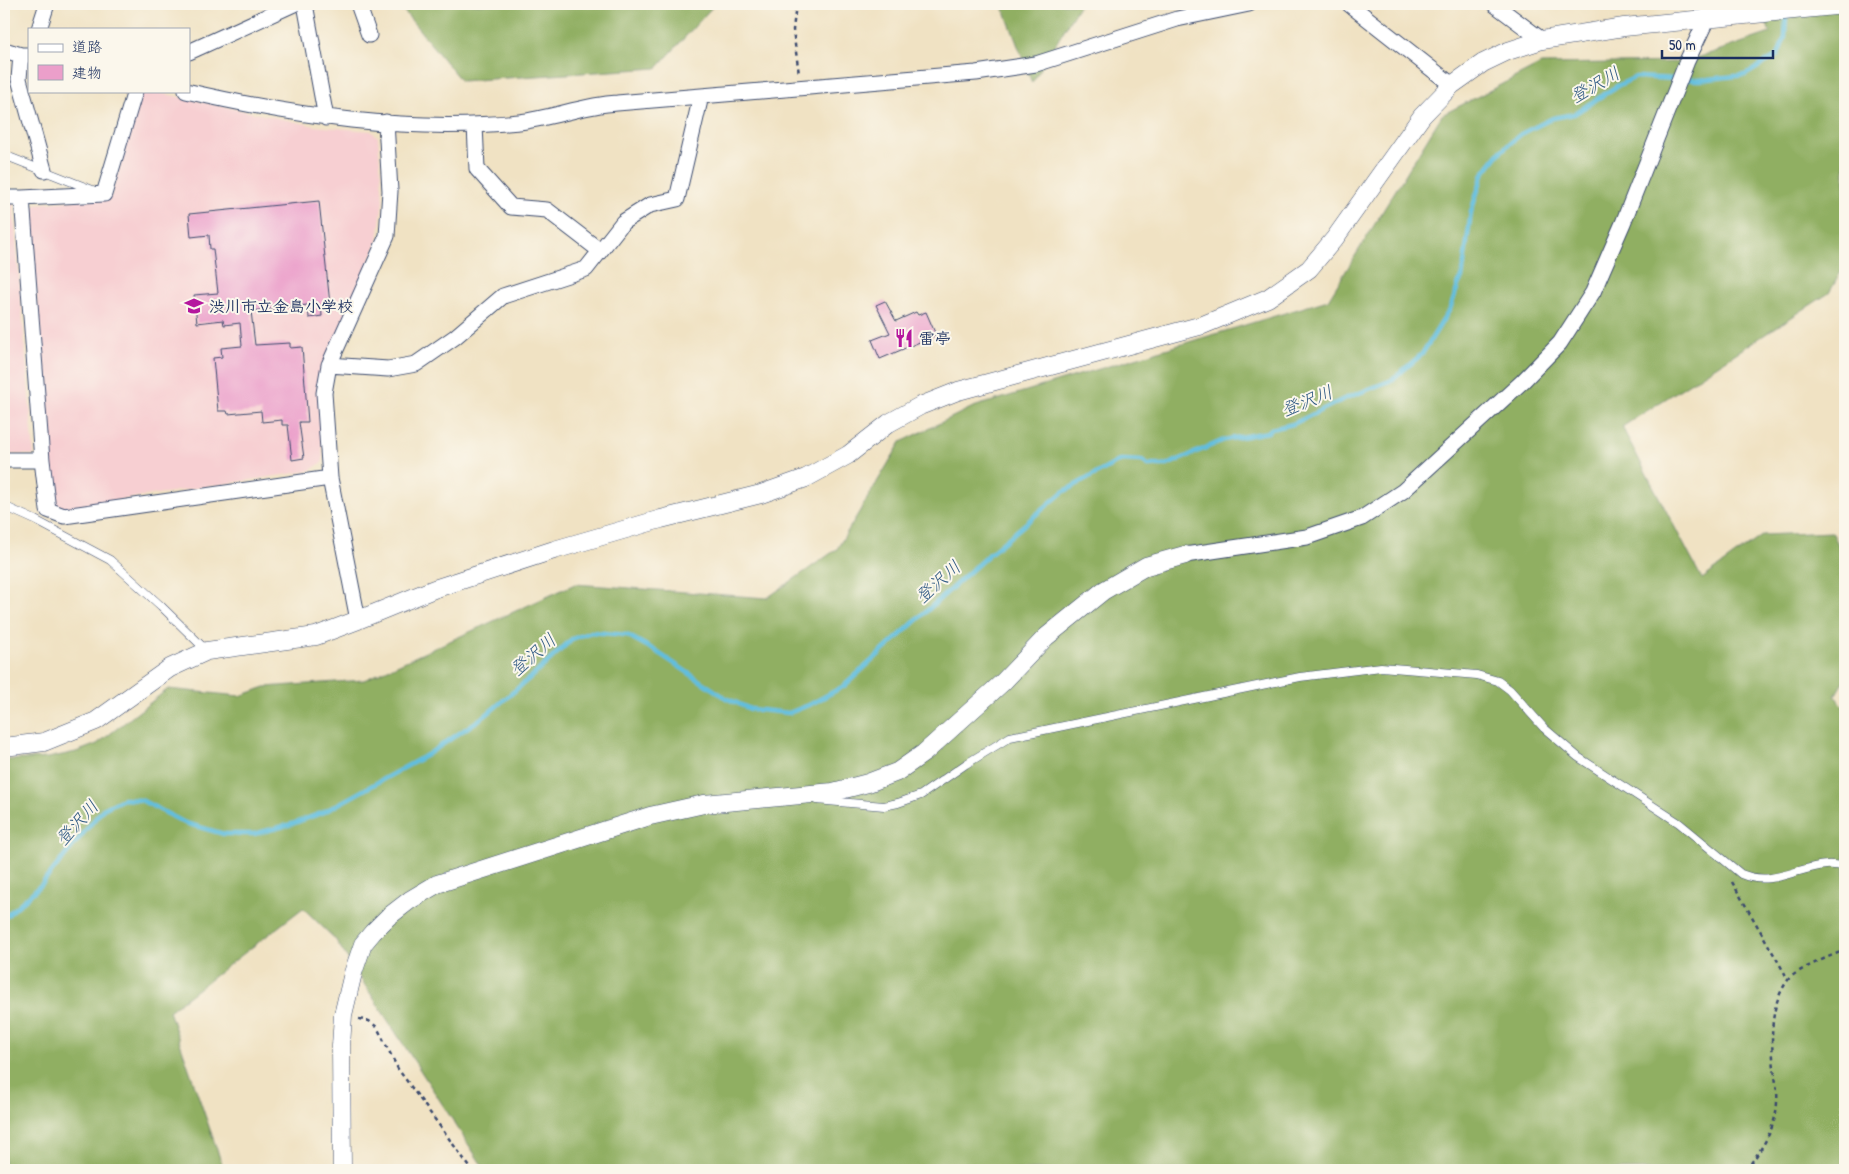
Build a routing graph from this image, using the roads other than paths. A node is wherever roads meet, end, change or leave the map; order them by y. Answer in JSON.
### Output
{"nodes":[{"id":1,"x":47,"y":4,"type":"edge"},
{"id":2,"x":294,"y":4,"type":"edge"},
{"id":3,"x":305,"y":4,"type":"edge"},
{"id":4,"x":358,"y":4,"type":"edge"},
{"id":5,"x":1249,"y":4,"type":"edge"},
{"id":6,"x":1349,"y":4,"type":"edge"},
{"id":7,"x":1494,"y":4,"type":"edge"},
{"id":8,"x":1714,"y":4,"type":"edge"},
{"id":9,"x":1845,"y":5,"type":"edge"},
{"id":10,"x":1706,"y":20,"type":"junction"},
{"id":11,"x":39,"y":28,"type":"edge"},
{"id":12,"x":369,"y":34,"type":"dead end"},
{"id":13,"x":1542,"y":40,"type":"junction"},
{"id":14,"x":4,"y":50,"type":"edge"},
{"id":15,"x":190,"y":52,"type":"edge"},
{"id":16,"x":25,"y":55,"type":"edge"},
{"id":17,"x":1452,"y":85,"type":"junction"},
{"id":18,"x":135,"y":92,"type":"edge"},
{"id":19,"x":190,"y":92,"type":"edge"},
{"id":20,"x":701,"y":96,"type":"junction"},
{"id":21,"x":326,"y":118,"type":"junction"},
{"id":22,"x":386,"y":122,"type":"junction"},
{"id":23,"x":475,"y":125,"type":"junction"},
{"id":24,"x":4,"y":155,"type":"edge"},
{"id":25,"x":44,"y":170,"type":"junction"},
{"id":26,"x":104,"y":194,"type":"junction"},
{"id":27,"x":4,"y":198,"type":"edge"},
{"id":28,"x":22,"y":198,"type":"junction"},
{"id":29,"x":599,"y":250,"type":"junction"},
{"id":30,"x":329,"y":365,"type":"junction"},
{"id":31,"x":4,"y":460,"type":"edge"},
{"id":32,"x":42,"y":460,"type":"junction"},
{"id":33,"x":330,"y":478,"type":"junction"},
{"id":34,"x":4,"y":506,"type":"edge"},
{"id":35,"x":1185,"y":555,"type":"joint"},
{"id":36,"x":358,"y":620,"type":"junction"},
{"id":37,"x":207,"y":651,"type":"junction"},
{"id":38,"x":4,"y":747,"type":"edge"},
{"id":39,"x":786,"y":796,"type":"junction"},
{"id":40,"x":1845,"y":866,"type":"edge"},
{"id":41,"x":342,"y":1170,"type":"edge"}],
"edges":[{"from":1,"to":11,"type":"street"},
{"from":2,"to":15,"type":"street"},
{"from":3,"to":21,"type":"street"},
{"from":4,"to":12,"type":"street"},
{"from":5,"to":20,"type":"street"},
{"from":6,"to":17,"type":"street"},
{"from":7,"to":13,"type":"street"},
{"from":8,"to":10,"type":"street"},
{"from":9,"to":10,"type":"street"},
{"from":10,"to":13,"type":"street"},
{"from":10,"to":35,"type":"street"},
{"from":13,"to":17,"type":"street"},
{"from":14,"to":16,"type":"street"},
{"from":16,"to":25,"type":"street"},
{"from":17,"to":36,"type":"street"},
{"from":18,"to":26,"type":"street"},
{"from":19,"to":21,"type":"street"},
{"from":20,"to":23,"type":"street"},
{"from":20,"to":29,"type":"street"},
{"from":21,"to":22,"type":"street"},
{"from":22,"to":23,"type":"street"},
{"from":22,"to":30,"type":"street"},
{"from":23,"to":29,"type":"street"},
{"from":24,"to":25,"type":"lane"},
{"from":25,"to":26,"type":"lane"},
{"from":26,"to":28,"type":"street"},
{"from":27,"to":28,"type":"street"},
{"from":28,"to":32,"type":"street"},
{"from":29,"to":30,"type":"street"},
{"from":30,"to":33,"type":"street"},
{"from":31,"to":32,"type":"street"},
{"from":32,"to":33,"type":"street"},
{"from":33,"to":36,"type":"street"},
{"from":34,"to":37,"type":"lane"},
{"from":35,"to":39,"type":"street"},
{"from":36,"to":37,"type":"street"},
{"from":37,"to":38,"type":"street"},
{"from":39,"to":40,"type":"lane"},
{"from":39,"to":41,"type":"street"}]}
